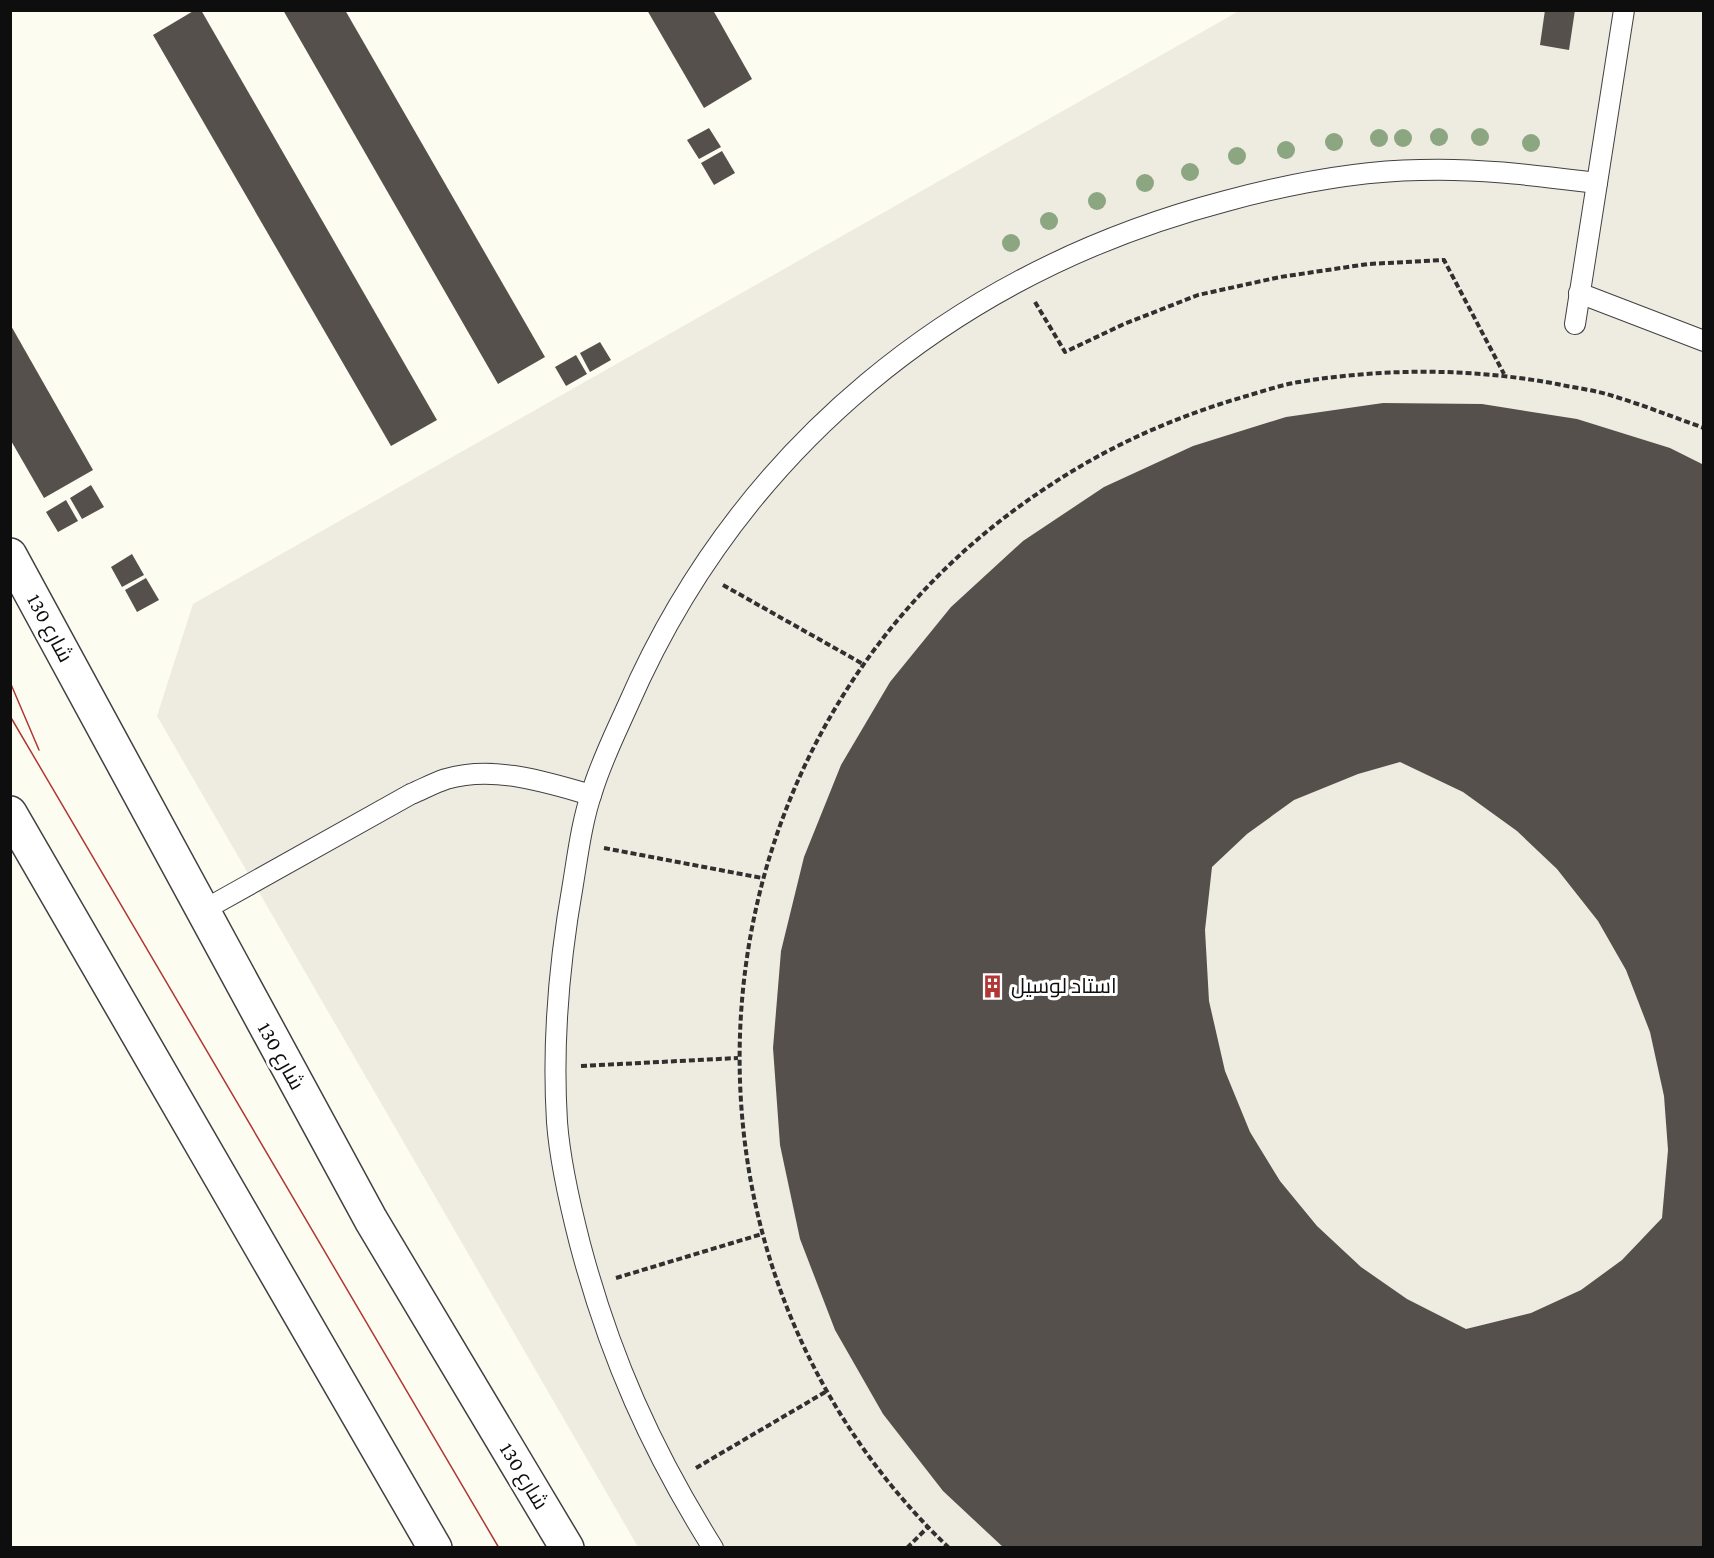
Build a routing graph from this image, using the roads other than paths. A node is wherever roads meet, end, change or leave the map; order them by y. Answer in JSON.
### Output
{"nodes":[{"id":1,"x":1624,"y":10,"type":"edge"},
{"id":2,"x":1597,"y":183,"type":"junction"},
{"id":3,"x":1579,"y":293,"type":"junction"},
{"id":4,"x":1575,"y":324,"type":"dead end"},
{"id":5,"x":1704,"y":341,"type":"edge"},
{"id":6,"x":10,"y":555,"type":"edge"},
{"id":7,"x":591,"y":795,"type":"junction"},
{"id":8,"x":10,"y":813,"type":"edge"},
{"id":9,"x":202,"y":911,"type":"junction"},
{"id":10,"x":435,"y":1548,"type":"edge"},
{"id":11,"x":567,"y":1548,"type":"edge"},
{"id":12,"x":713,"y":1548,"type":"edge"}],
"edges":[{"from":1,"to":2,"type":"lane"},
{"from":2,"to":3,"type":"lane"},
{"from":2,"to":7,"type":"lane"},
{"from":3,"to":4,"type":"lane"},
{"from":3,"to":5,"type":"lane"},
{"from":6,"to":9,"type":"street","name":"شارع 130"},
{"from":7,"to":9,"type":"lane"},
{"from":7,"to":12,"type":"lane"},
{"from":8,"to":10,"type":"street"},
{"from":9,"to":11,"type":"street","name":"شارع 130"}]}
